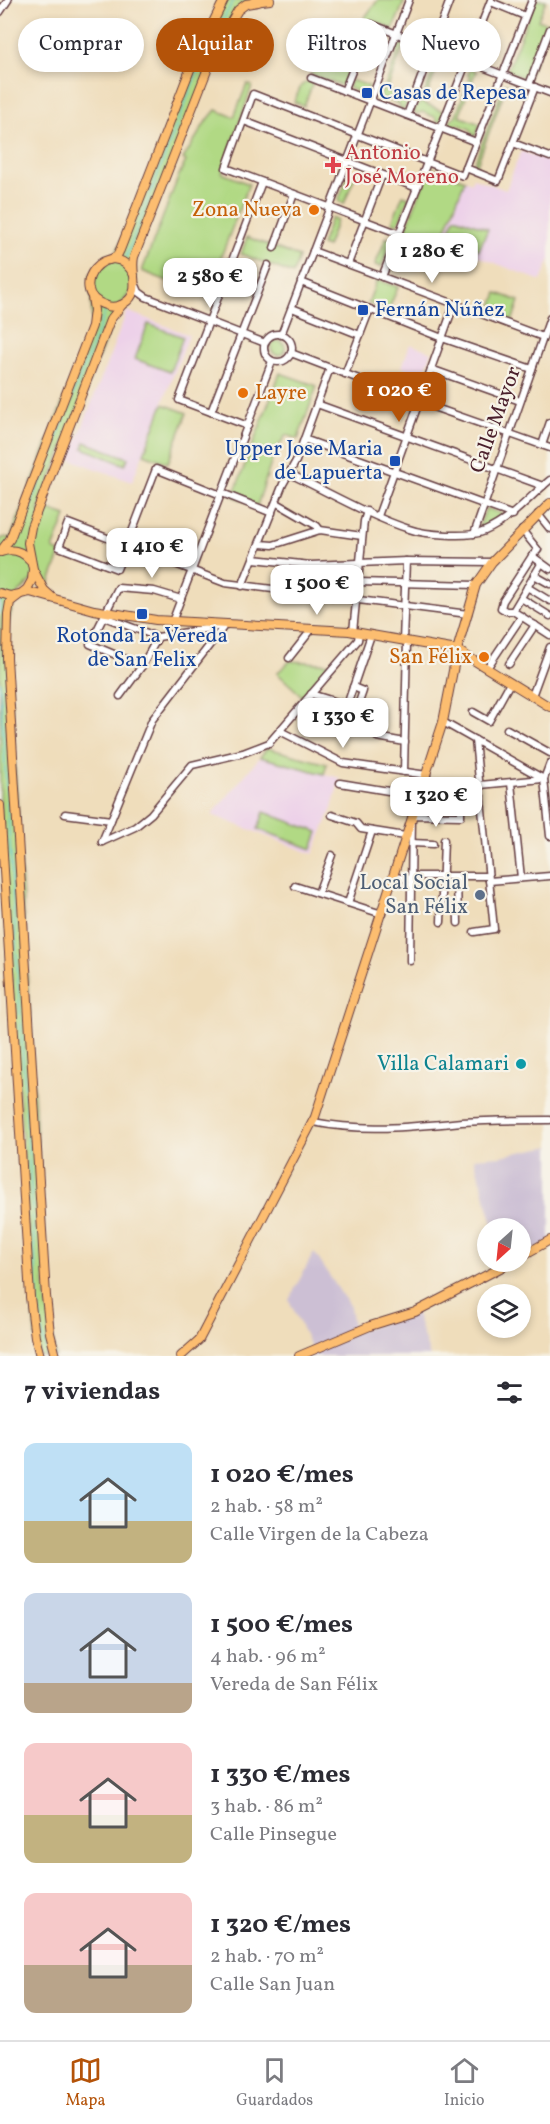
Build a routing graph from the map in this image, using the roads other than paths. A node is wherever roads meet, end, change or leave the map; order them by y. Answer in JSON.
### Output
{"nodes":[{"id":1,"x":8,"y":0,"type":"edge"},
{"id":2,"x":224,"y":0,"type":"edge"},
{"id":3,"x":246,"y":0,"type":"edge"},
{"id":4,"x":270,"y":0,"type":"edge"},
{"id":5,"x":409,"y":0,"type":"edge"},
{"id":6,"x":450,"y":0,"type":"edge"},
{"id":7,"x":532,"y":0,"type":"edge"},
{"id":8,"x":491,"y":1,"type":"edge"},
{"id":9,"x":258,"y":2,"type":"junction"},
{"id":10,"x":0,"y":12,"type":"edge"},
{"id":11,"x":525,"y":16,"type":"junction"},
{"id":12,"x":443,"y":18,"type":"edge"},
{"id":13,"x":484,"y":18,"type":"edge"},
{"id":14,"x":550,"y":29,"type":"edge"},
{"id":15,"x":395,"y":33,"type":"junction"},
{"id":16,"x":400,"y":35,"type":"edge"},
{"id":17,"x":543,"y":49,"type":"junction"},
{"id":18,"x":550,"y":52,"type":"edge"},
{"id":19,"x":423,"y":72,"type":"edge"},
{"id":20,"x":464,"y":72,"type":"edge"},
{"id":21,"x":495,"y":72,"type":"edge"},
{"id":22,"x":502,"y":75,"type":"junction"},
{"id":23,"x":311,"y":78,"type":"dead end"},
{"id":24,"x":532,"y":86,"type":"junction"},
{"id":25,"x":344,"y":91,"type":"junction"},
{"id":26,"x":550,"y":93,"type":"edge"},
{"id":27,"x":370,"y":101,"type":"junction"},
{"id":28,"x":407,"y":115,"type":"junction"},
{"id":29,"x":244,"y":121,"type":"junction"},
{"id":30,"x":441,"y":129,"type":"junction"},
{"id":31,"x":357,"y":135,"type":"junction"},
{"id":32,"x":476,"y":142,"type":"junction"},
{"id":33,"x":513,"y":143,"type":"junction"},
{"id":34,"x":550,"y":157,"type":"edge"},
{"id":35,"x":347,"y":161,"type":"junction"},
{"id":36,"x":428,"y":162,"type":"junction"},
{"id":37,"x":466,"y":168,"type":"junction"},
{"id":38,"x":382,"y":175,"type":"junction"},
{"id":39,"x":262,"y":182,"type":"junction"},
{"id":40,"x":417,"y":188,"type":"junction"},
{"id":41,"x":294,"y":194,"type":"junction"},
{"id":42,"x":330,"y":207,"type":"junction"},
{"id":43,"x":365,"y":220,"type":"junction"},
{"id":44,"x":400,"y":234,"type":"junction"},
{"id":45,"x":274,"y":248,"type":"dead end"},
{"id":46,"x":313,"y":251,"type":"junction"},
{"id":47,"x":107,"y":260,"type":"junction"},
{"id":48,"x":348,"y":264,"type":"junction"},
{"id":49,"x":268,"y":265,"type":"dead end"},
{"id":50,"x":134,"y":275,"type":"junction"},
{"id":51,"x":382,"y":277,"type":"junction"},
{"id":52,"x":301,"y":282,"type":"junction"},
{"id":53,"x":136,"y":285,"type":"junction"},
{"id":54,"x":92,"y":296,"type":"junction"},
{"id":55,"x":146,"y":297,"type":"junction"},
{"id":56,"x":129,"y":299,"type":"junction"},
{"id":57,"x":122,"y":305,"type":"junction"},
{"id":58,"x":454,"y":305,"type":"junction"},
{"id":59,"x":292,"y":308,"type":"junction"},
{"id":60,"x":370,"y":309,"type":"junction"},
{"id":61,"x":550,"y":318,"type":"edge"},
{"id":62,"x":209,"y":321,"type":"junction"},
{"id":63,"x":241,"y":334,"type":"junction"},
{"id":64,"x":281,"y":335,"type":"junction"},
{"id":65,"x":360,"y":335,"type":"junction"},
{"id":66,"x":543,"y":337,"type":"junction"},
{"id":67,"x":442,"y":338,"type":"junction"},
{"id":68,"x":265,"y":343,"type":"junction"},
{"id":69,"x":291,"y":352,"type":"junction"},
{"id":70,"x":272,"y":361,"type":"junction"},
{"id":71,"x":330,"y":368,"type":"junction"},
{"id":72,"x":430,"y":369,"type":"junction"},
{"id":73,"x":532,"y":369,"type":"junction"},
{"id":74,"x":345,"y":374,"type":"junction"},
{"id":75,"x":520,"y":401,"type":"junction"},
{"id":76,"x":419,"y":402,"type":"junction"},
{"id":77,"x":317,"y":404,"type":"junction"},
{"id":78,"x":211,"y":412,"type":"junction"},
{"id":79,"x":550,"y":422,"type":"edge"},
{"id":80,"x":248,"y":426,"type":"junction"},
{"id":81,"x":508,"y":434,"type":"junction"},
{"id":82,"x":406,"y":437,"type":"junction"},
{"id":83,"x":304,"y":440,"type":"junction"},
{"id":84,"x":542,"y":445,"type":"junction"},
{"id":85,"x":550,"y":448,"type":"edge"},
{"id":86,"x":496,"y":469,"type":"junction"},
{"id":87,"x":394,"y":472,"type":"junction"},
{"id":88,"x":288,"y":473,"type":"junction"},
{"id":89,"x":550,"y":480,"type":"edge"},
{"id":90,"x":543,"y":486,"type":"junction"},
{"id":91,"x":222,"y":494,"type":"junction"},
{"id":92,"x":277,"y":503,"type":"junction"},
{"id":93,"x":550,"y":503,"type":"edge"},
{"id":94,"x":484,"y":505,"type":"junction"},
{"id":95,"x":368,"y":511,"type":"junction"},
{"id":96,"x":272,"y":513,"type":"junction"},
{"id":97,"x":538,"y":514,"type":"junction"},
{"id":98,"x":513,"y":515,"type":"junction"},
{"id":99,"x":378,"y":516,"type":"junction"},
{"id":100,"x":320,"y":530,"type":"junction"},
{"id":101,"x":522,"y":530,"type":"junction"},
{"id":102,"x":550,"y":530,"type":"edge"},
{"id":103,"x":474,"y":534,"type":"junction"},
{"id":104,"x":362,"y":536,"type":"junction"},
{"id":105,"x":262,"y":545,"type":"junction"},
{"id":106,"x":126,"y":546,"type":"junction"},
{"id":107,"x":0,"y":552,"type":"edge"},
{"id":108,"x":531,"y":556,"type":"junction"},
{"id":109,"x":254,"y":559,"type":"junction"},
{"id":110,"x":264,"y":561,"type":"junction"},
{"id":111,"x":406,"y":561,"type":"junction"},
{"id":112,"x":492,"y":562,"type":"junction"},
{"id":113,"x":360,"y":563,"type":"junction"},
{"id":114,"x":541,"y":564,"type":"junction"},
{"id":115,"x":32,"y":565,"type":"junction"},
{"id":116,"x":550,"y":569,"type":"edge"},
{"id":117,"x":192,"y":571,"type":"junction"},
{"id":118,"x":534,"y":575,"type":"junction"},
{"id":119,"x":358,"y":582,"type":"junction"},
{"id":120,"x":405,"y":583,"type":"junction"},
{"id":121,"x":550,"y":584,"type":"edge"},
{"id":122,"x":476,"y":585,"type":"junction"},
{"id":123,"x":242,"y":586,"type":"junction"},
{"id":124,"x":527,"y":587,"type":"junction"},
{"id":125,"x":0,"y":593,"type":"edge"},
{"id":126,"x":21,"y":593,"type":"junction"},
{"id":127,"x":520,"y":598,"type":"junction"},
{"id":128,"x":181,"y":599,"type":"junction"},
{"id":129,"x":57,"y":600,"type":"junction"},
{"id":130,"x":356,"y":600,"type":"junction"},
{"id":131,"x":550,"y":601,"type":"edge"},
{"id":132,"x":404,"y":606,"type":"junction"},
{"id":133,"x":513,"y":611,"type":"junction"},
{"id":134,"x":468,"y":614,"type":"junction"},
{"id":135,"x":106,"y":615,"type":"junction"},
{"id":136,"x":522,"y":616,"type":"junction"},
{"id":137,"x":550,"y":616,"type":"edge"},
{"id":138,"x":172,"y":621,"type":"junction"},
{"id":139,"x":225,"y":625,"type":"junction"},
{"id":140,"x":535,"y":625,"type":"junction"},
{"id":141,"x":312,"y":629,"type":"junction"},
{"id":142,"x":356,"y":632,"type":"junction"},
{"id":143,"x":550,"y":634,"type":"edge"},
{"id":144,"x":371,"y":635,"type":"junction"},
{"id":145,"x":158,"y":637,"type":"junction"},
{"id":146,"x":405,"y":641,"type":"junction"},
{"id":147,"x":550,"y":646,"type":"edge"},
{"id":148,"x":457,"y":651,"type":"junction"},
{"id":149,"x":289,"y":658,"type":"dead end"},
{"id":150,"x":509,"y":664,"type":"dead end"},
{"id":151,"x":543,"y":665,"type":"junction"},
{"id":152,"x":142,"y":666,"type":"junction"},
{"id":153,"x":487,"y":668,"type":"junction"},
{"id":154,"x":550,"y":670,"type":"edge"},
{"id":155,"x":510,"y":683,"type":"junction"},
{"id":156,"x":353,"y":687,"type":"junction"},
{"id":157,"x":310,"y":694,"type":"junction"},
{"id":158,"x":120,"y":696,"type":"dead end"},
{"id":159,"x":532,"y":696,"type":"junction"},
{"id":160,"x":347,"y":705,"type":"junction"},
{"id":161,"x":550,"y":707,"type":"edge"},
{"id":162,"x":357,"y":708,"type":"junction"},
{"id":163,"x":473,"y":712,"type":"dead end"},
{"id":164,"x":443,"y":722,"type":"junction"},
{"id":165,"x":507,"y":729,"type":"dead end"},
{"id":166,"x":280,"y":731,"type":"junction"},
{"id":167,"x":475,"y":740,"type":"junction"},
{"id":168,"x":405,"y":742,"type":"junction"},
{"id":169,"x":550,"y":753,"type":"edge"},
{"id":170,"x":550,"y":764,"type":"edge"},
{"id":171,"x":404,"y":772,"type":"junction"},
{"id":172,"x":427,"y":775,"type":"junction"},
{"id":173,"x":544,"y":779,"type":"junction"},
{"id":174,"x":340,"y":783,"type":"dead end"},
{"id":175,"x":511,"y":783,"type":"junction"},
{"id":176,"x":480,"y":785,"type":"junction"},
{"id":177,"x":419,"y":796,"type":"junction"},
{"id":178,"x":481,"y":796,"type":"junction"},
{"id":179,"x":460,"y":798,"type":"junction"},
{"id":180,"x":0,"y":805,"type":"edge"},
{"id":181,"x":65,"y":814,"type":"dead end"},
{"id":182,"x":332,"y":814,"type":"dead end"},
{"id":183,"x":412,"y":815,"type":"junction"},
{"id":184,"x":111,"y":820,"type":"junction"},
{"id":185,"x":372,"y":831,"type":"junction"},
{"id":186,"x":405,"y":836,"type":"junction"},
{"id":187,"x":550,"y":836,"type":"edge"},
{"id":188,"x":444,"y":840,"type":"dead end"},
{"id":189,"x":412,"y":843,"type":"junction"},
{"id":190,"x":433,"y":844,"type":"dead end"},
{"id":191,"x":332,"y":855,"type":"dead end"},
{"id":192,"x":550,"y":876,"type":"edge"},
{"id":193,"x":394,"y":877,"type":"junction"},
{"id":194,"x":457,"y":877,"type":"junction"},
{"id":195,"x":411,"y":878,"type":"junction"},
{"id":196,"x":442,"y":878,"type":"junction"},
{"id":197,"x":521,"y":878,"type":"junction"},
{"id":198,"x":489,"y":879,"type":"junction"},
{"id":199,"x":295,"y":886,"type":"dead end"},
{"id":200,"x":318,"y":893,"type":"junction"},
{"id":201,"x":442,"y":898,"type":"junction"},
{"id":202,"x":458,"y":898,"type":"junction"},
{"id":203,"x":348,"y":903,"type":"junction"},
{"id":204,"x":382,"y":914,"type":"junction"},
{"id":205,"x":441,"y":922,"type":"dead end"},
{"id":206,"x":458,"y":923,"type":"dead end"},
{"id":207,"x":474,"y":932,"type":"dead end"},
{"id":208,"x":410,"y":961,"type":"dead end"},
{"id":209,"x":550,"y":1120,"type":"edge"},
{"id":210,"x":313,"y":1122,"type":"junction"},
{"id":211,"x":550,"y":1240,"type":"edge"},
{"id":212,"x":531,"y":1251,"type":"edge"},
{"id":213,"x":493,"y":1272,"type":"edge"},
{"id":214,"x":40,"y":1356,"type":"edge"},
{"id":215,"x":56,"y":1356,"type":"edge"},
{"id":216,"x":181,"y":1356,"type":"edge"},
{"id":217,"x":299,"y":1356,"type":"edge"}],
"edges":[{"from":1,"to":10,"type":"street"},
{"from":2,"to":47,"type":"main road"},
{"from":3,"to":9,"type":"main road"},
{"from":4,"to":9,"type":"main road"},
{"from":5,"to":15,"type":"street"},
{"from":6,"to":12,"type":"street"},
{"from":7,"to":11,"type":"street"},
{"from":8,"to":11,"type":"street"},
{"from":8,"to":13,"type":"street"},
{"from":9,"to":50,"type":"main road"},
{"from":11,"to":22,"type":"street"},
{"from":14,"to":17,"type":"street"},
{"from":15,"to":16,"type":"street"},
{"from":15,"to":25,"type":"street"},
{"from":15,"to":27,"type":"street"},
{"from":17,"to":18,"type":"street"},
{"from":17,"to":24,"type":"street"},
{"from":19,"to":28,"type":"street"},
{"from":20,"to":30,"type":"street"},
{"from":21,"to":22,"type":"street"},
{"from":22,"to":24,"type":"street"},
{"from":22,"to":32,"type":"street"},
{"from":23,"to":25,"type":"street"},
{"from":24,"to":26,"type":"street"},
{"from":24,"to":33,"type":"street"},
{"from":25,"to":27,"type":"street"},
{"from":27,"to":28,"type":"street"},
{"from":27,"to":31,"type":"street"},
{"from":28,"to":30,"type":"street"},
{"from":29,"to":31,"type":"street"},
{"from":29,"to":35,"type":"street"},
{"from":29,"to":39,"type":"street"},
{"from":30,"to":32,"type":"street"},
{"from":30,"to":36,"type":"street"},
{"from":31,"to":35,"type":"street"},
{"from":31,"to":36,"type":"street"},
{"from":32,"to":37,"type":"street"},
{"from":33,"to":34,"type":"street"},
{"from":33,"to":37,"type":"street"},
{"from":35,"to":38,"type":"street"},
{"from":35,"to":42,"type":"street"},
{"from":36,"to":37,"type":"street"},
{"from":36,"to":40,"type":"street"},
{"from":38,"to":40,"type":"street"},
{"from":38,"to":43,"type":"street"},
{"from":39,"to":41,"type":"street"},
{"from":39,"to":62,"type":"street"},
{"from":40,"to":44,"type":"street"},
{"from":41,"to":42,"type":"street"},
{"from":41,"to":45,"type":"street"},
{"from":42,"to":43,"type":"street"},
{"from":42,"to":46,"type":"street"},
{"from":43,"to":44,"type":"street"},
{"from":43,"to":48,"type":"street"},
{"from":44,"to":51,"type":"street"},
{"from":46,"to":48,"type":"street"},
{"from":46,"to":52,"type":"street"},
{"from":47,"to":50,"type":"main road"},
{"from":47,"to":54,"type":"main road"},
{"from":48,"to":51,"type":"street"},
{"from":49,"to":63,"type":"street"},
{"from":50,"to":53,"type":"main road"},
{"from":51,"to":58,"type":"street"},
{"from":52,"to":59,"type":"street"},
{"from":52,"to":60,"type":"street"},
{"from":53,"to":55,"type":"street"},
{"from":53,"to":56,"type":"main road"},
{"from":54,"to":57,"type":"main road"},
{"from":54,"to":107,"type":"main road"},
{"from":55,"to":56,"type":"street"},
{"from":55,"to":62,"type":"street"},
{"from":56,"to":57,"type":"main road"},
{"from":57,"to":115,"type":"main road"},
{"from":58,"to":66,"type":"street"},
{"from":58,"to":67,"type":"street"},
{"from":59,"to":64,"type":"street"},
{"from":59,"to":65,"type":"street"},
{"from":60,"to":65,"type":"street"},
{"from":60,"to":67,"type":"street"},
{"from":61,"to":66,"type":"street","name":"Calle Mayor"},
{"from":62,"to":63,"type":"street"},
{"from":62,"to":78,"type":"street"},
{"from":63,"to":68,"type":"street"},
{"from":63,"to":78,"type":"street"},
{"from":64,"to":68,"type":"street"},
{"from":64,"to":69,"type":"street"},
{"from":65,"to":74,"type":"street"},
{"from":66,"to":73,"type":"street","name":"Calle Mayor"},
{"from":67,"to":72,"type":"street"},
{"from":67,"to":73,"type":"street"},
{"from":68,"to":70,"type":"street"},
{"from":69,"to":70,"type":"street"},
{"from":69,"to":71,"type":"street"},
{"from":70,"to":80,"type":"street"},
{"from":71,"to":74,"type":"street"},
{"from":71,"to":77,"type":"street"},
{"from":72,"to":75,"type":"street"},
{"from":72,"to":76,"type":"street"},
{"from":73,"to":75,"type":"street","name":"Calle Mayor"},
{"from":74,"to":76,"type":"street"},
{"from":75,"to":81,"type":"street","name":"Calle Mayor"},
{"from":76,"to":81,"type":"street"},
{"from":76,"to":82,"type":"street"},
{"from":77,"to":82,"type":"street"},
{"from":77,"to":83,"type":"street"},
{"from":78,"to":80,"type":"street"},
{"from":79,"to":84,"type":"street"},
{"from":80,"to":91,"type":"street"},
{"from":81,"to":84,"type":"street"},
{"from":81,"to":86,"type":"street","name":"Calle Mayor"},
{"from":82,"to":86,"type":"street"},
{"from":82,"to":87,"type":"street"},
{"from":83,"to":87,"type":"street"},
{"from":83,"to":88,"type":"street"},
{"from":84,"to":85,"type":"street"},
{"from":86,"to":90,"type":"street"},
{"from":86,"to":94,"type":"street","name":"Calle Mayor"},
{"from":87,"to":94,"type":"street"},
{"from":87,"to":99,"type":"street"},
{"from":88,"to":92,"type":"street"},
{"from":88,"to":95,"type":"street"},
{"from":89,"to":90,"type":"street"},
{"from":90,"to":98,"type":"street"},
{"from":91,"to":96,"type":"street"},
{"from":91,"to":106,"type":"street"},
{"from":91,"to":117,"type":"street"},
{"from":92,"to":96,"type":"street"},
{"from":92,"to":100,"type":"street"},
{"from":93,"to":97,"type":"main road"},
{"from":94,"to":98,"type":"street"},
{"from":94,"to":103,"type":"street","name":"Calle Mayor"},
{"from":95,"to":99,"type":"street"},
{"from":95,"to":104,"type":"street"},
{"from":96,"to":105,"type":"street"},
{"from":97,"to":101,"type":"main road"},
{"from":97,"to":102,"type":"street"},
{"from":98,"to":103,"type":"street"},
{"from":99,"to":103,"type":"street"},
{"from":100,"to":104,"type":"street"},
{"from":100,"to":105,"type":"street"},
{"from":101,"to":108,"type":"street"},
{"from":101,"to":112,"type":"main road"},
{"from":104,"to":113,"type":"street"},
{"from":105,"to":109,"type":"street"},
{"from":105,"to":110,"type":"street"},
{"from":106,"to":106,"type":"street"},
{"from":106,"to":117,"type":"street"},
{"from":107,"to":115,"type":"main road"},
{"from":108,"to":114,"type":"street"},
{"from":108,"to":133,"type":"street"},
{"from":109,"to":110,"type":"street"},
{"from":109,"to":123,"type":"street"},
{"from":110,"to":113,"type":"street"},
{"from":111,"to":112,"type":"street"},
{"from":111,"to":113,"type":"street"},
{"from":111,"to":120,"type":"street"},
{"from":112,"to":122,"type":"main road"},
{"from":113,"to":119,"type":"street"},
{"from":114,"to":116,"type":"street"},
{"from":114,"to":118,"type":"street"},
{"from":115,"to":126,"type":"main road"},
{"from":115,"to":129,"type":"main road"},
{"from":117,"to":123,"type":"street"},
{"from":117,"to":128,"type":"street"},
{"from":118,"to":121,"type":"street"},
{"from":118,"to":124,"type":"street"},
{"from":119,"to":120,"type":"street"},
{"from":119,"to":130,"type":"street"},
{"from":120,"to":122,"type":"street"},
{"from":120,"to":132,"type":"street"},
{"from":122,"to":134,"type":"main road"},
{"from":123,"to":130,"type":"street"},
{"from":124,"to":127,"type":"street"},
{"from":124,"to":131,"type":"street"},
{"from":125,"to":126,"type":"main road"},
{"from":126,"to":129,"type":"main road"},
{"from":126,"to":215,"type":"main road"},
{"from":127,"to":133,"type":"street"},
{"from":127,"to":137,"type":"street"},
{"from":128,"to":135,"type":"street"},
{"from":128,"to":138,"type":"street"},
{"from":129,"to":135,"type":"main road"},
{"from":130,"to":132,"type":"street"},
{"from":130,"to":142,"type":"street"},
{"from":132,"to":134,"type":"street"},
{"from":132,"to":146,"type":"street"},
{"from":133,"to":136,"type":"street"},
{"from":134,"to":148,"type":"main road"},
{"from":135,"to":138,"type":"main road"},
{"from":135,"to":145,"type":"street"},
{"from":135,"to":152,"type":"street"},
{"from":136,"to":140,"type":"street"},
{"from":136,"to":153,"type":"street"},
{"from":138,"to":139,"type":"main road"},
{"from":139,"to":141,"type":"main road"},
{"from":139,"to":145,"type":"street"},
{"from":139,"to":184,"type":"street"},
{"from":140,"to":143,"type":"street"},
{"from":140,"to":150,"type":"street"},
{"from":141,"to":142,"type":"main road"},
{"from":141,"to":149,"type":"street"},
{"from":142,"to":144,"type":"main road"},
{"from":142,"to":157,"type":"street"},
{"from":144,"to":146,"type":"main road"},
{"from":144,"to":156,"type":"street"},
{"from":145,"to":152,"type":"street"},
{"from":146,"to":148,"type":"main road"},
{"from":146,"to":168,"type":"street"},
{"from":147,"to":151,"type":"street"},
{"from":148,"to":153,"type":"main road"},
{"from":148,"to":164,"type":"main road"},
{"from":151,"to":154,"type":"street"},
{"from":151,"to":159,"type":"street"},
{"from":152,"to":158,"type":"street"},
{"from":153,"to":155,"type":"main road"},
{"from":155,"to":159,"type":"main road"},
{"from":155,"to":163,"type":"street"},
{"from":156,"to":160,"type":"street"},
{"from":156,"to":162,"type":"street"},
{"from":157,"to":160,"type":"street"},
{"from":157,"to":166,"type":"street"},
{"from":159,"to":161,"type":"main road"},
{"from":160,"to":162,"type":"street"},
{"from":162,"to":168,"type":"street"},
{"from":164,"to":167,"type":"street"},
{"from":164,"to":172,"type":"main road"},
{"from":165,"to":169,"type":"street"},
{"from":166,"to":171,"type":"street"},
{"from":166,"to":184,"type":"street"},
{"from":167,"to":173,"type":"street"},
{"from":167,"to":176,"type":"street"},
{"from":168,"to":171,"type":"street"},
{"from":170,"to":173,"type":"street"},
{"from":171,"to":172,"type":"street"},
{"from":172,"to":177,"type":"main road"},
{"from":173,"to":175,"type":"street"},
{"from":173,"to":187,"type":"street"},
{"from":174,"to":177,"type":"street"},
{"from":175,"to":176,"type":"street"},
{"from":175,"to":197,"type":"street"},
{"from":176,"to":178,"type":"street"},
{"from":177,"to":179,"type":"street"},
{"from":177,"to":183,"type":"main road"},
{"from":178,"to":179,"type":"street"},
{"from":178,"to":198,"type":"street"},
{"from":179,"to":183,"type":"street"},
{"from":180,"to":214,"type":"main road"},
{"from":181,"to":184,"type":"street"},
{"from":182,"to":185,"type":"street"},
{"from":183,"to":186,"type":"main road"},
{"from":183,"to":189,"type":"street"},
{"from":185,"to":186,"type":"street"},
{"from":185,"to":203,"type":"street"},
{"from":186,"to":193,"type":"main road"},
{"from":188,"to":196,"type":"street"},
{"from":189,"to":190,"type":"street"},
{"from":189,"to":195,"type":"street"},
{"from":191,"to":200,"type":"street"},
{"from":192,"to":197,"type":"street"},
{"from":193,"to":195,"type":"street"},
{"from":193,"to":204,"type":"main road"},
{"from":194,"to":196,"type":"street"},
{"from":194,"to":198,"type":"street"},
{"from":194,"to":202,"type":"street"},
{"from":195,"to":196,"type":"street"},
{"from":195,"to":208,"type":"street"},
{"from":196,"to":201,"type":"street"},
{"from":197,"to":198,"type":"street"},
{"from":198,"to":207,"type":"street"},
{"from":199,"to":200,"type":"street"},
{"from":200,"to":203,"type":"street"},
{"from":201,"to":202,"type":"street"},
{"from":201,"to":205,"type":"street"},
{"from":202,"to":206,"type":"street"},
{"from":203,"to":204,"type":"street"},
{"from":204,"to":210,"type":"main road"},
{"from":209,"to":210,"type":"street"},
{"from":210,"to":216,"type":"main road"},
{"from":211,"to":212,"type":"main road"},
{"from":213,"to":217,"type":"main road"}]}
